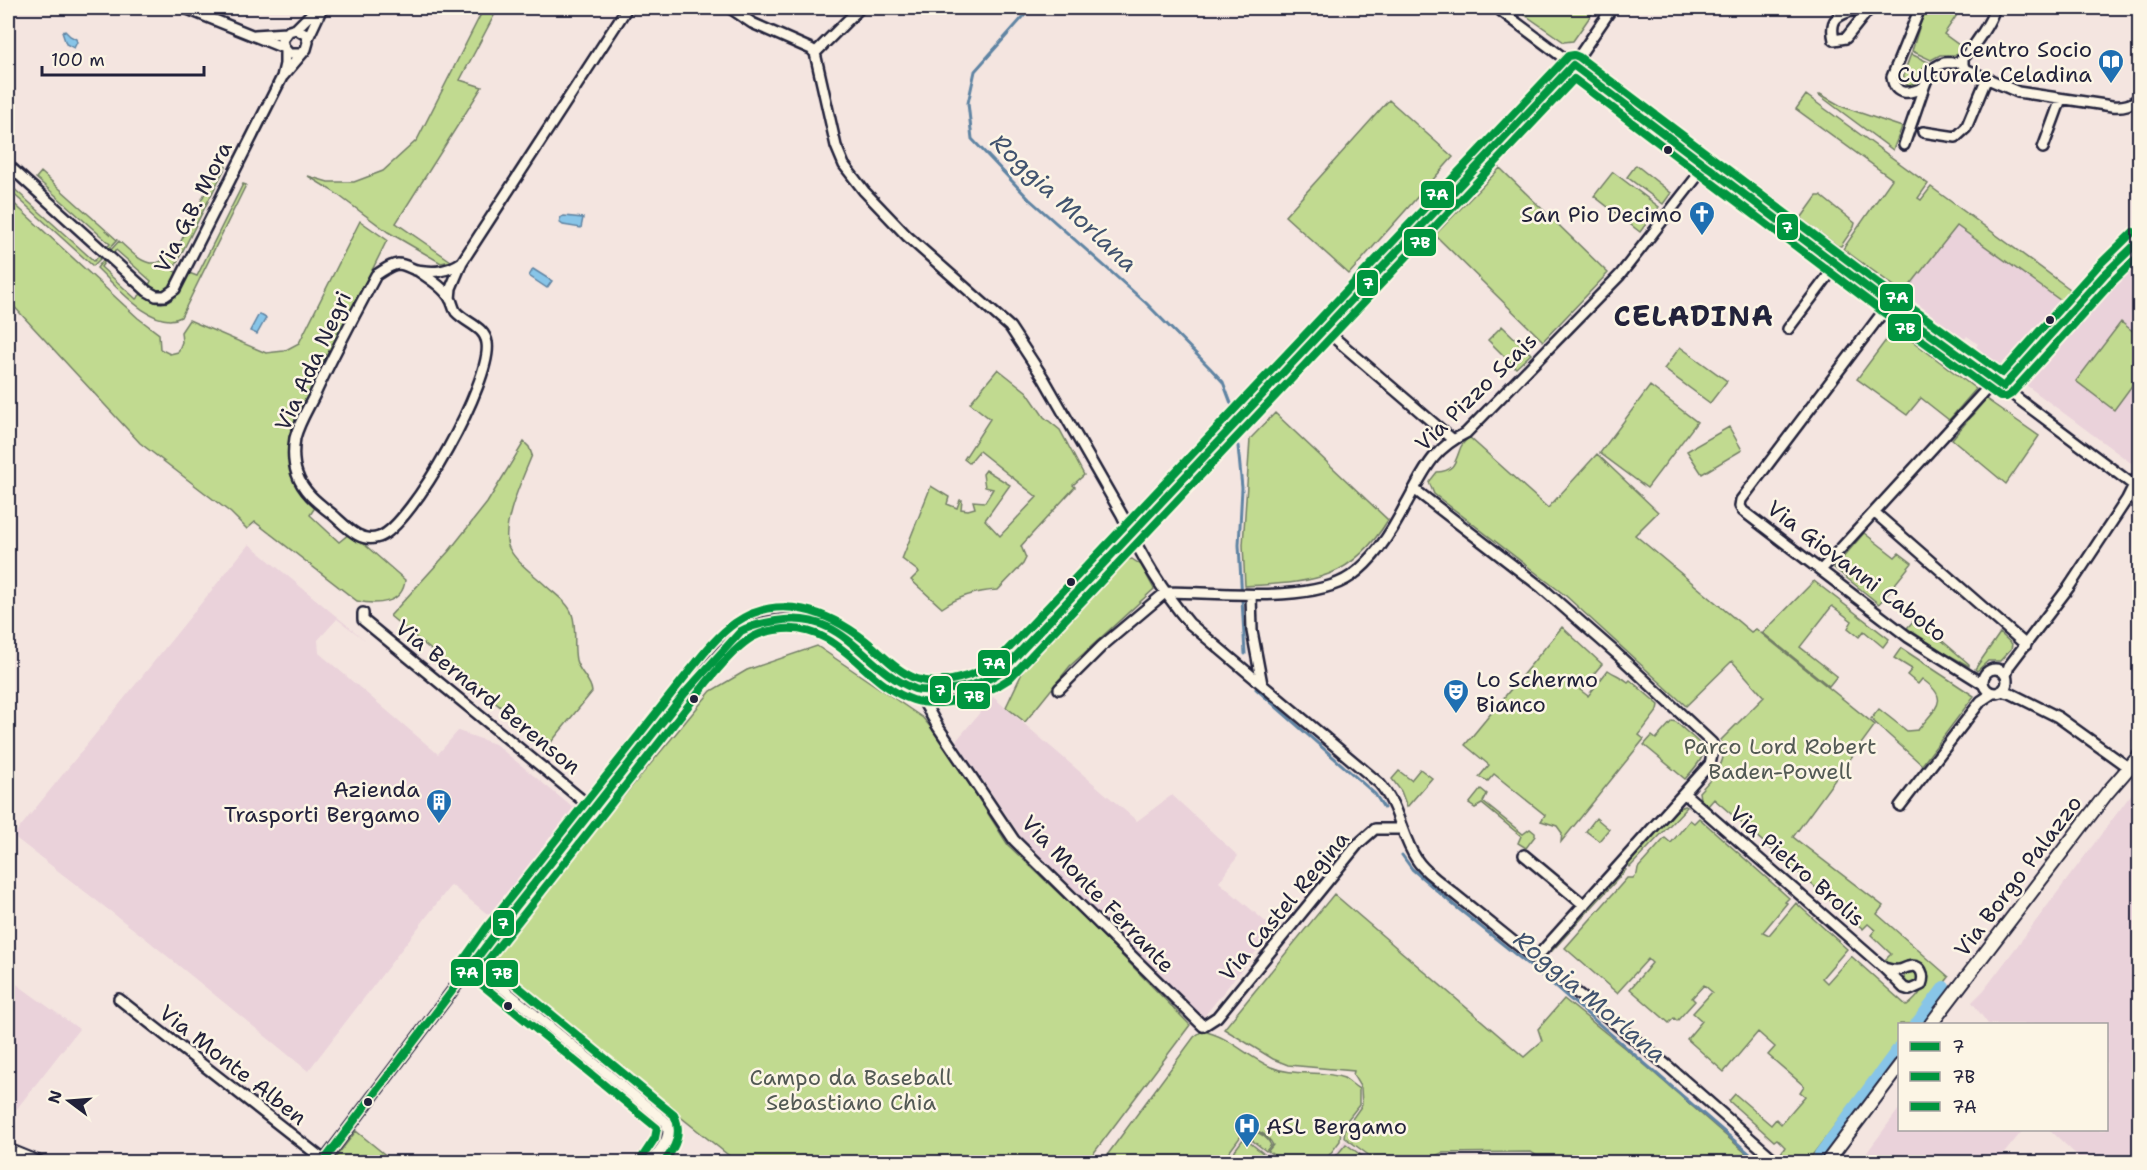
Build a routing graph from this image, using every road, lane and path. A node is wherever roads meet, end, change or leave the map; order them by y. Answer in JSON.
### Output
{"nodes":[{"id":1,"x":185,"y":8,"type":"edge"},
{"id":2,"x":317,"y":8,"type":"edge"},
{"id":3,"x":322,"y":8,"type":"edge"},
{"id":4,"x":627,"y":8,"type":"edge"},
{"id":5,"x":730,"y":8,"type":"edge"},
{"id":6,"x":860,"y":8,"type":"edge"},
{"id":7,"x":1497,"y":8,"type":"edge"},
{"id":8,"x":1612,"y":8,"type":"edge"},
{"id":9,"x":1862,"y":8,"type":"edge"},
{"id":10,"x":1870,"y":8,"type":"edge"},
{"id":11,"x":1920,"y":8,"type":"edge"},
{"id":12,"x":1994,"y":8,"type":"edge"},
{"id":13,"x":296,"y":29,"type":"junction"},
{"id":14,"x":286,"y":33,"type":"junction"},
{"id":15,"x":253,"y":35,"type":"junction"},
{"id":16,"x":308,"y":38,"type":"junction"},
{"id":17,"x":284,"y":49,"type":"junction"},
{"id":18,"x":814,"y":53,"type":"junction"},
{"id":19,"x":300,"y":54,"type":"junction"},
{"id":20,"x":1963,"y":58,"type":"junction"},
{"id":21,"x":1573,"y":65,"type":"junction"},
{"id":22,"x":282,"y":77,"type":"junction"},
{"id":23,"x":1986,"y":80,"type":"junction"},
{"id":24,"x":1924,"y":87,"type":"junction"},
{"id":25,"x":2139,"y":97,"type":"edge"},
{"id":26,"x":2061,"y":99,"type":"junction"},
{"id":27,"x":1923,"y":132,"type":"dead end"},
{"id":28,"x":1904,"y":145,"type":"dead end"},
{"id":29,"x":2043,"y":148,"type":"dead end"},
{"id":30,"x":8,"y":165,"type":"edge"},
{"id":31,"x":1706,"y":165,"type":"junction"},
{"id":32,"x":2139,"y":240,"type":"edge"},
{"id":33,"x":462,"y":262,"type":"junction"},
{"id":34,"x":1837,"y":264,"type":"junction"},
{"id":35,"x":417,"y":270,"type":"junction"},
{"id":36,"x":450,"y":299,"type":"junction"},
{"id":37,"x":1890,"y":304,"type":"junction"},
{"id":38,"x":1324,"y":329,"type":"junction"},
{"id":39,"x":1788,"y":329,"type":"dead end"},
{"id":40,"x":1994,"y":381,"type":"junction"},
{"id":41,"x":2003,"y":387,"type":"junction"},
{"id":42,"x":1452,"y":439,"type":"junction"},
{"id":43,"x":2139,"y":473,"type":"edge"},
{"id":44,"x":2136,"y":487,"type":"edge"},
{"id":45,"x":1414,"y":489,"type":"junction"},
{"id":46,"x":1874,"y":512,"type":"junction"},
{"id":47,"x":1131,"y":535,"type":"junction"},
{"id":48,"x":1821,"y":570,"type":"junction"},
{"id":49,"x":1166,"y":592,"type":"junction"},
{"id":50,"x":1247,"y":595,"type":"junction"},
{"id":51,"x":363,"y":613,"type":"dead end"},
{"id":52,"x":2026,"y":645,"type":"junction"},
{"id":53,"x":2009,"y":666,"type":"junction"},
{"id":54,"x":1998,"y":669,"type":"junction"},
{"id":55,"x":1262,"y":684,"type":"junction"},
{"id":56,"x":1998,"y":687,"type":"junction"},
{"id":57,"x":1059,"y":689,"type":"dead end"},
{"id":58,"x":917,"y":690,"type":"junction"},
{"id":59,"x":2139,"y":755,"type":"edge"},
{"id":60,"x":2129,"y":768,"type":"junction"},
{"id":61,"x":1685,"y":794,"type":"junction"},
{"id":62,"x":1900,"y":806,"type":"dead end"},
{"id":63,"x":593,"y":809,"type":"junction"},
{"id":64,"x":1402,"y":829,"type":"junction"},
{"id":65,"x":1524,"y":855,"type":"dead end"},
{"id":66,"x":1584,"y":905,"type":"junction"},
{"id":67,"x":1535,"y":958,"type":"junction"},
{"id":68,"x":472,"y":963,"type":"junction"},
{"id":69,"x":1884,"y":968,"type":"dead end"},
{"id":70,"x":118,"y":999,"type":"dead end"},
{"id":71,"x":1932,"y":1023,"type":"edge"},
{"id":72,"x":1203,"y":1026,"type":"joint"},
{"id":73,"x":1898,"y":1066,"type":"edge"},
{"id":74,"x":8,"y":1149,"type":"edge"},
{"id":75,"x":324,"y":1161,"type":"edge"},
{"id":76,"x":40,"y":1162,"type":"edge"},
{"id":77,"x":651,"y":1162,"type":"edge"},
{"id":78,"x":1777,"y":1162,"type":"edge"},
{"id":79,"x":1827,"y":1162,"type":"edge"}],
"edges":[{"from":1,"to":15,"type":"street"},
{"from":2,"to":13,"type":"street"},
{"from":3,"to":16,"type":"street"},
{"from":4,"to":33,"type":"street"},
{"from":5,"to":18,"type":"street"},
{"from":6,"to":18,"type":"street"},
{"from":7,"to":21,"type":"street"},
{"from":8,"to":21,"type":"street"},
{"from":9,"to":10,"type":"street"},
{"from":11,"to":24,"type":"street"},
{"from":12,"to":20,"type":"street"},
{"from":13,"to":14,"type":"street"},
{"from":13,"to":16,"type":"street"},
{"from":14,"to":15,"type":"street"},
{"from":14,"to":17,"type":"street"},
{"from":15,"to":17,"type":"street"},
{"from":16,"to":19,"type":"street"},
{"from":17,"to":19,"type":"street"},
{"from":17,"to":22,"type":"street","name":"Via G.B. Mora"},
{"from":18,"to":47,"type":"street"},
{"from":19,"to":22,"type":"street","name":"Via G.B. Mora"},
{"from":20,"to":23,"type":"street"},
{"from":20,"to":24,"type":"street"},
{"from":21,"to":31,"type":"street"},
{"from":21,"to":38,"type":"street"},
{"from":22,"to":30,"type":"street","name":"Via G.B. Mora"},
{"from":23,"to":26,"type":"street"},
{"from":23,"to":27,"type":"street"},
{"from":24,"to":28,"type":"street"},
{"from":25,"to":26,"type":"street"},
{"from":26,"to":29,"type":"street"},
{"from":31,"to":34,"type":"street"},
{"from":31,"to":42,"type":"street","name":"Via Pizzo Scais"},
{"from":32,"to":41,"type":"street"},
{"from":33,"to":35,"type":"street","name":"Via Ada Negri"},
{"from":33,"to":36,"type":"street"},
{"from":34,"to":37,"type":"street"},
{"from":34,"to":39,"type":"street"},
{"from":35,"to":36,"type":"street","name":"Via Ada Negri"},
{"from":35,"to":36,"type":"street","name":"Via Ada Negri"},
{"from":37,"to":40,"type":"street"},
{"from":37,"to":48,"type":"street","name":"Via Giovanni Caboto"},
{"from":38,"to":42,"type":"street"},
{"from":38,"to":47,"type":"street"},
{"from":40,"to":41,"type":"street"},
{"from":40,"to":46,"type":"street"},
{"from":41,"to":44,"type":"street"},
{"from":42,"to":45,"type":"street","name":"Via Pizzo Scais"},
{"from":43,"to":44,"type":"street"},
{"from":44,"to":52,"type":"street"},
{"from":45,"to":50,"type":"street","name":"Via Pizzo Scais"},
{"from":45,"to":61,"type":"street"},
{"from":46,"to":48,"type":"street"},
{"from":46,"to":52,"type":"street"},
{"from":47,"to":49,"type":"street"},
{"from":47,"to":58,"type":"street"},
{"from":48,"to":56,"type":"street","name":"Via Giovanni Caboto"},
{"from":49,"to":50,"type":"street","name":"Via Pizzo Scais"},
{"from":49,"to":55,"type":"street"},
{"from":49,"to":57,"type":"street"},
{"from":50,"to":55,"type":"street"},
{"from":51,"to":63,"type":"street","name":"Via Bernard Berenson"},
{"from":52,"to":53,"type":"street"},
{"from":53,"to":54,"type":"street"},
{"from":53,"to":56,"type":"street"},
{"from":54,"to":56,"type":"street","name":"Via Giovanni Caboto"},
{"from":54,"to":56,"type":"street"},
{"from":55,"to":64,"type":"street"},
{"from":56,"to":60,"type":"street","name":"Via Giovanni Caboto"},
{"from":56,"to":62,"type":"street"},
{"from":58,"to":63,"type":"street"},
{"from":58,"to":72,"type":"street","name":"Via Monte Ferrante"},
{"from":59,"to":60,"type":"main road","name":"Via Borgo Palazzo"},
{"from":60,"to":71,"type":"main road","name":"Via Borgo Palazzo"},
{"from":61,"to":66,"type":"street"},
{"from":61,"to":69,"type":"street","name":"Via Pietro Brolis"},
{"from":63,"to":68,"type":"street"},
{"from":64,"to":67,"type":"street"},
{"from":64,"to":72,"type":"street","name":"Via Castel Regina"},
{"from":65,"to":66,"type":"street"},
{"from":66,"to":67,"type":"street"},
{"from":67,"to":78,"type":"street"},
{"from":68,"to":75,"type":"street"},
{"from":68,"to":77,"type":"street"},
{"from":70,"to":75,"type":"street","name":"Via Monte Alben"},
{"from":73,"to":79,"type":"main road"},
{"from":74,"to":76,"type":"street"}]}
